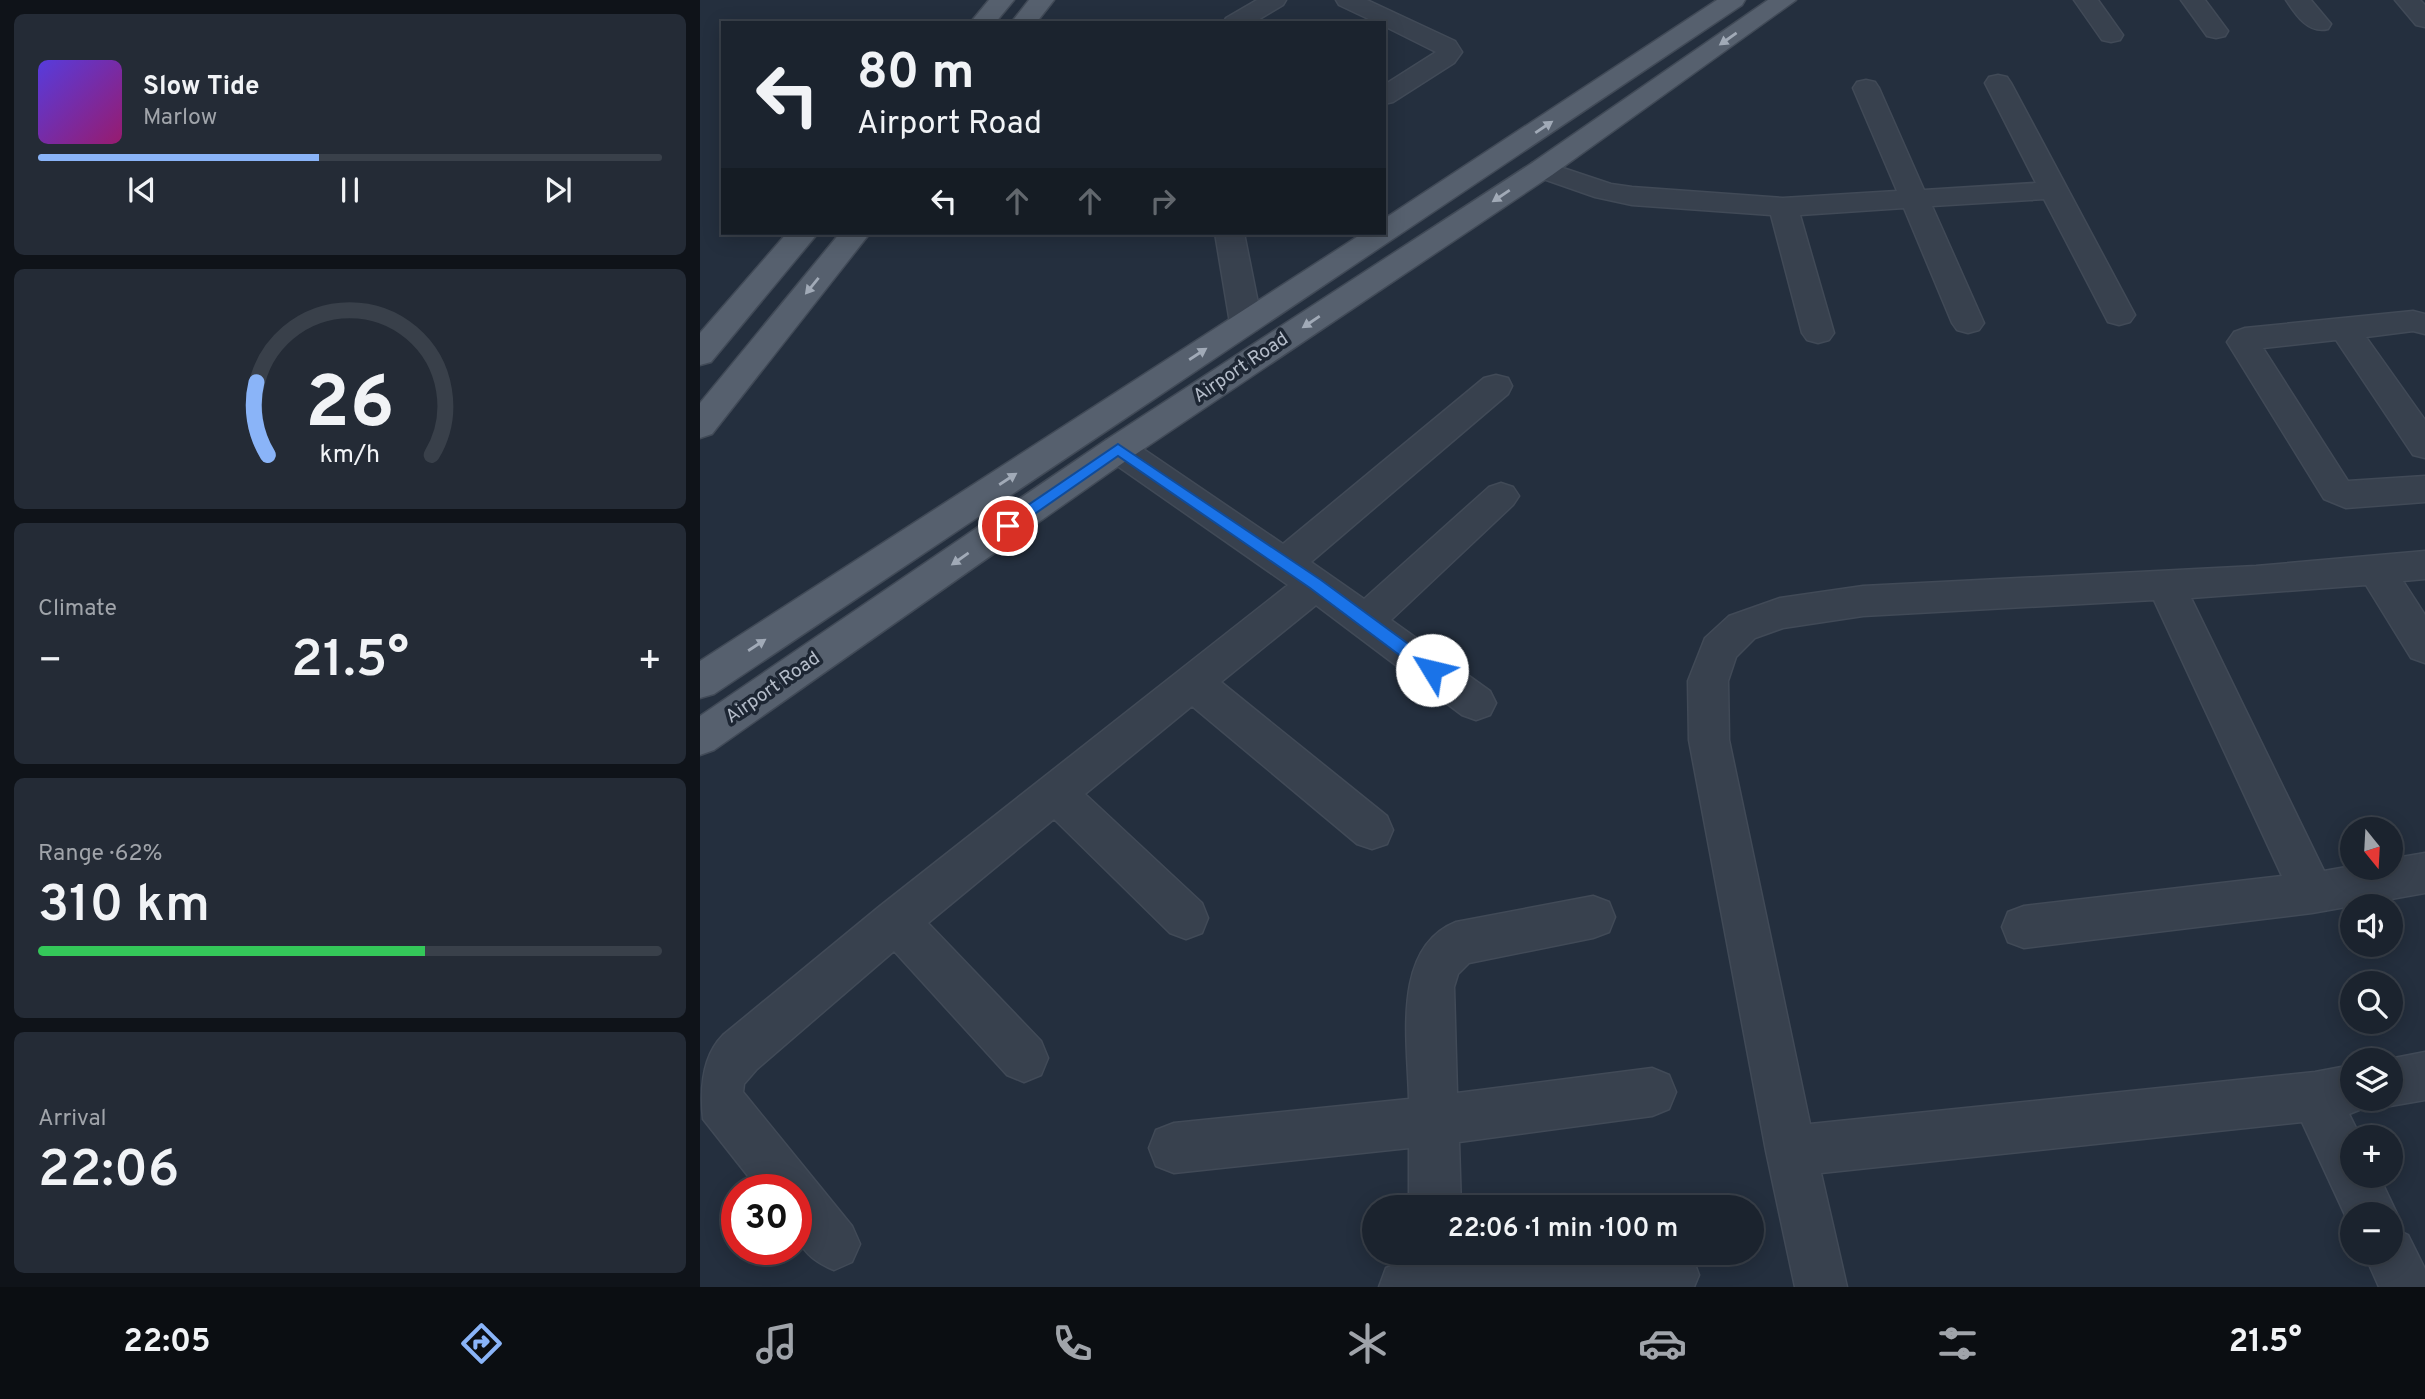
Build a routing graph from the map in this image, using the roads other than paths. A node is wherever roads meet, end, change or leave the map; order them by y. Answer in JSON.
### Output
{"nodes":[{"id":1,"x":1002,"y":0,"type":"edge"},
{"id":2,"x":1041,"y":0,"type":"edge"},
{"id":3,"x":1274,"y":0,"type":"edge"},
{"id":4,"x":1348,"y":0,"type":"edge"},
{"id":5,"x":1733,"y":0,"type":"edge"},
{"id":6,"x":1784,"y":0,"type":"edge"},
{"id":7,"x":2086,"y":0,"type":"edge"},
{"id":8,"x":2193,"y":0,"type":"edge"},
{"id":9,"x":2298,"y":0,"type":"edge"},
{"id":10,"x":2407,"y":0,"type":"edge"},
{"id":11,"x":2425,"y":20,"type":"edge"},
{"id":12,"x":984,"y":21,"type":"edge"},
{"id":13,"x":1025,"y":21,"type":"edge"},
{"id":14,"x":1238,"y":21,"type":"edge"},
{"id":15,"x":2319,"y":24,"type":"dead end"},
{"id":16,"x":2216,"y":31,"type":"dead end"},
{"id":17,"x":2111,"y":35,"type":"dead end"},
{"id":18,"x":1998,"y":83,"type":"dead end"},
{"id":19,"x":1866,"y":88,"type":"dead end"},
{"id":20,"x":1386,"y":95,"type":"edge"},
{"id":21,"x":1542,"y":169,"type":"junction"},
{"id":22,"x":2053,"y":190,"type":"junction"},
{"id":23,"x":1914,"y":198,"type":"junction"},
{"id":24,"x":1783,"y":207,"type":"junction"},
{"id":25,"x":1386,"y":231,"type":"edge"},
{"id":26,"x":801,"y":235,"type":"edge"},
{"id":27,"x":853,"y":235,"type":"edge"},
{"id":28,"x":1229,"y":235,"type":"edge"},
{"id":29,"x":1379,"y":235,"type":"edge"},
{"id":30,"x":2119,"y":315,"type":"dead end"},
{"id":31,"x":1246,"y":323,"type":"junction"},
{"id":32,"x":1968,"y":323,"type":"dead end"},
{"id":33,"x":2425,"y":324,"type":"edge"},
{"id":34,"x":2344,"y":329,"type":"junction"},
{"id":35,"x":1818,"y":333,"type":"dead end"},
{"id":36,"x":700,"y":354,"type":"edge"},
{"id":37,"x":1496,"y":386,"type":"dead end"},
{"id":38,"x":700,"y":426,"type":"edge"},
{"id":39,"x":2425,"y":446,"type":"edge"},
{"id":40,"x":1118,"y":449,"type":"junction"},
{"id":41,"x":2425,"y":489,"type":"edge"},
{"id":42,"x":1501,"y":496,"type":"dead end"},
{"id":43,"x":2425,"y":565,"type":"edge"},
{"id":44,"x":2376,"y":570,"type":"junction"},
{"id":45,"x":1300,"y":574,"type":"junction"},
{"id":46,"x":2166,"y":585,"type":"junction"},
{"id":47,"x":1365,"y":621,"type":"junction"},
{"id":48,"x":2425,"y":647,"type":"edge"},
{"id":49,"x":700,"y":682,"type":"edge"},
{"id":50,"x":1193,"y":683,"type":"junction"},
{"id":51,"x":1476,"y":703,"type":"dead end"},
{"id":52,"x":700,"y":738,"type":"edge"},
{"id":53,"x":1055,"y":793,"type":"junction"},
{"id":54,"x":1372,"y":830,"type":"dead end"},
{"id":55,"x":2425,"y":873,"type":"edge"},
{"id":56,"x":2312,"y":893,"type":"junction"},
{"id":57,"x":1593,"y":917,"type":"dead end"},
{"id":58,"x":1186,"y":918,"type":"dead end"},
{"id":59,"x":897,"y":921,"type":"junction"},
{"id":60,"x":2024,"y":927,"type":"dead end"},
{"id":61,"x":1024,"y":1058,"type":"dead end"},
{"id":62,"x":2425,"y":1076,"type":"edge"},
{"id":63,"x":2403,"y":1080,"type":"edge"},
{"id":64,"x":1652,"y":1092,"type":"dead end"},
{"id":65,"x":2333,"y":1093,"type":"edge"},
{"id":66,"x":1435,"y":1121,"type":"junction"},
{"id":67,"x":2341,"y":1125,"type":"edge"},
{"id":68,"x":1174,"y":1148,"type":"dead end"},
{"id":69,"x":1791,"y":1151,"type":"junction"},
{"id":70,"x":778,"y":1174,"type":"edge"},
{"id":71,"x":1435,"y":1195,"type":"edge"},
{"id":72,"x":812,"y":1217,"type":"edge"},
{"id":73,"x":834,"y":1244,"type":"dead end"},
{"id":74,"x":2396,"y":1265,"type":"edge"},
{"id":75,"x":1673,"y":1275,"type":"dead end"},
{"id":76,"x":1427,"y":1278,"type":"edge"},
{"id":77,"x":1821,"y":1287,"type":"edge"},
{"id":78,"x":2406,"y":1287,"type":"edge"}],
"edges":[{"from":1,"to":12,"type":"main road"},
{"from":2,"to":13,"type":"main road"},
{"from":3,"to":14,"type":"street"},
{"from":4,"to":20,"type":"street"},
{"from":25,"to":5,"type":"main road","one_way":true},
{"from":6,"to":21,"type":"main road","name":"Airport Road","one_way":true},
{"from":7,"to":17,"type":"street"},
{"from":8,"to":16,"type":"street"},
{"from":9,"to":15,"type":"street"},
{"from":10,"to":11,"type":"street"},
{"from":18,"to":22,"type":"street"},
{"from":19,"to":23,"type":"street"},
{"from":21,"to":24,"type":"street"},
{"from":21,"to":40,"type":"main road","name":"Airport Road","one_way":true},
{"from":22,"to":23,"type":"street"},
{"from":22,"to":30,"type":"street"},
{"from":23,"to":24,"type":"street"},
{"from":23,"to":32,"type":"street"},
{"from":24,"to":35,"type":"street"},
{"from":26,"to":36,"type":"main road"},
{"from":27,"to":38,"type":"main road","one_way":true},
{"from":28,"to":31,"type":"street"},
{"from":29,"to":31,"type":"main road"},
{"from":49,"to":31,"type":"main road","one_way":true},
{"from":33,"to":34,"type":"street"},
{"from":34,"to":39,"type":"street"},
{"from":34,"to":41,"type":"street"},
{"from":37,"to":45,"type":"street"},
{"from":40,"to":45,"type":"street"},
{"from":40,"to":52,"type":"main road","name":"Airport Road","one_way":true},
{"from":42,"to":47,"type":"street"},
{"from":43,"to":44,"type":"street"},
{"from":44,"to":46,"type":"street"},
{"from":44,"to":48,"type":"street"},
{"from":45,"to":47,"type":"street"},
{"from":45,"to":50,"type":"street"},
{"from":46,"to":56,"type":"street"},
{"from":46,"to":69,"type":"street"},
{"from":47,"to":51,"type":"street"},
{"from":50,"to":53,"type":"street"},
{"from":50,"to":54,"type":"street"},
{"from":53,"to":58,"type":"street"},
{"from":53,"to":59,"type":"street"},
{"from":55,"to":56,"type":"street"},
{"from":56,"to":60,"type":"street"},
{"from":57,"to":66,"type":"street"},
{"from":59,"to":61,"type":"street"},
{"from":59,"to":70,"type":"street"},
{"from":62,"to":63,"type":"street"},
{"from":64,"to":66,"type":"street"},
{"from":65,"to":67,"type":"street"},
{"from":65,"to":69,"type":"street"},
{"from":66,"to":68,"type":"street"},
{"from":66,"to":71,"type":"street"},
{"from":69,"to":77,"type":"street"},
{"from":72,"to":73,"type":"street"},
{"from":74,"to":78,"type":"street"},
{"from":75,"to":76,"type":"street"}]}
